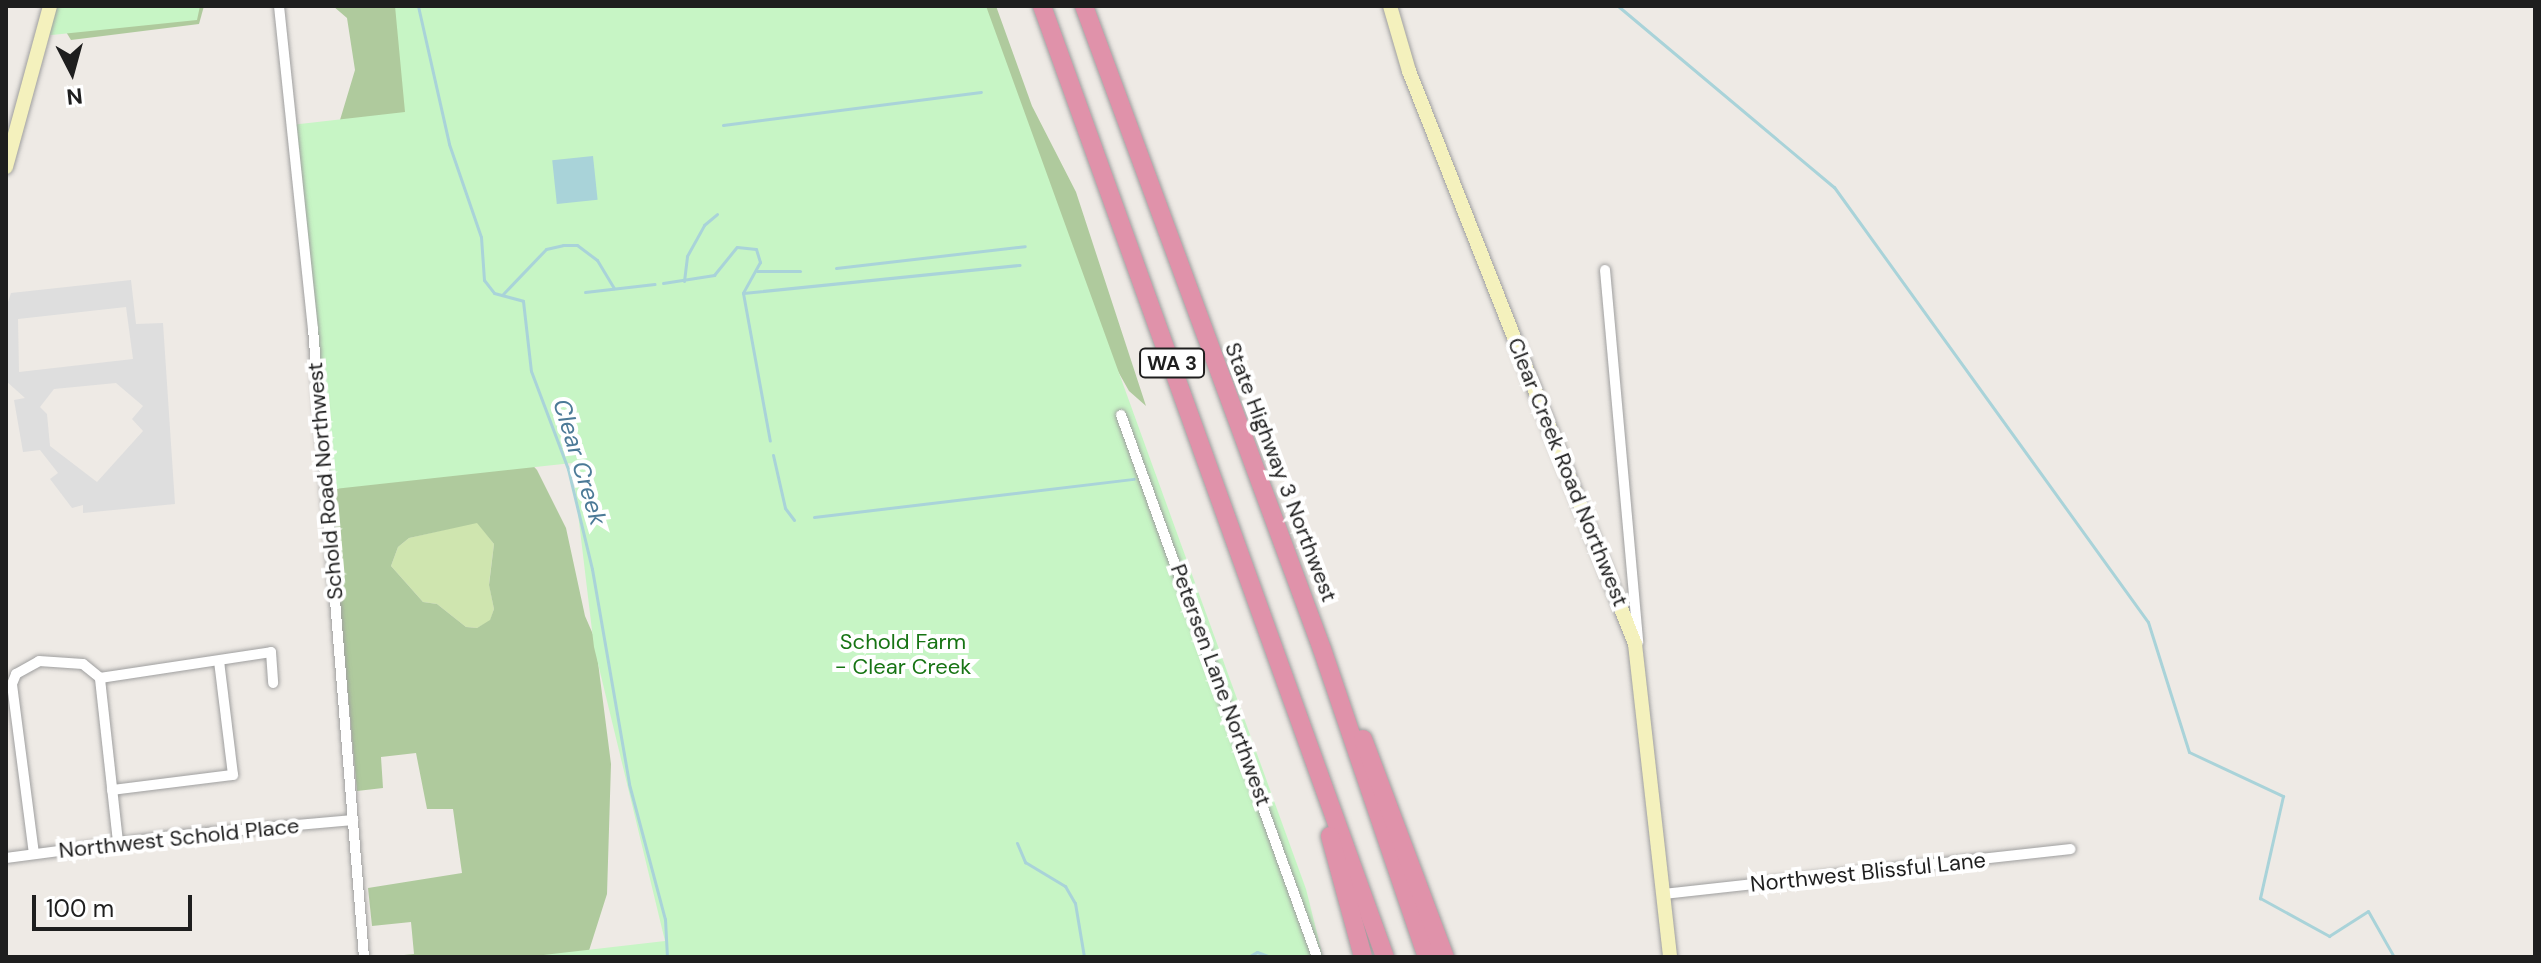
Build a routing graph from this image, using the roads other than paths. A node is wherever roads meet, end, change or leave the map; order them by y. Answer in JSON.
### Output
{"nodes":[{"id":1,"x":50,"y":6,"type":"edge"},
{"id":2,"x":279,"y":6,"type":"edge"},
{"id":3,"x":1042,"y":6,"type":"edge"},
{"id":4,"x":1084,"y":6,"type":"edge"},
{"id":5,"x":1390,"y":6,"type":"edge"},
{"id":6,"x":6,"y":167,"type":"edge"},
{"id":7,"x":1605,"y":270,"type":"dead end"},
{"id":8,"x":1121,"y":415,"type":"dead end"},
{"id":9,"x":1322,"y":649,"type":"junction"},
{"id":10,"x":219,"y":661,"type":"junction"},
{"id":11,"x":1640,"y":661,"type":"junction"},
{"id":12,"x":100,"y":678,"type":"junction"},
{"id":13,"x":273,"y":683,"type":"dead end"},
{"id":14,"x":1300,"y":721,"type":"junction"},
{"id":15,"x":112,"y":790,"type":"junction"},
{"id":16,"x":353,"y":820,"type":"junction"},
{"id":17,"x":118,"y":842,"type":"junction"},
{"id":18,"x":2071,"y":849,"type":"dead end"},
{"id":19,"x":34,"y":854,"type":"junction"},
{"id":20,"x":6,"y":858,"type":"edge"},
{"id":21,"x":1664,"y":894,"type":"junction"},
{"id":22,"x":364,"y":957,"type":"edge"},
{"id":23,"x":1317,"y":957,"type":"edge"},
{"id":24,"x":1363,"y":957,"type":"edge"},
{"id":25,"x":1385,"y":957,"type":"edge"},
{"id":26,"x":1427,"y":957,"type":"edge"},
{"id":27,"x":1445,"y":957,"type":"edge"},
{"id":28,"x":1670,"y":957,"type":"edge"}],
"edges":[{"from":1,"to":6,"type":"main road"},
{"from":2,"to":16,"type":"street","name":"Schold Road Northwest"},
{"from":3,"to":14,"type":"highway","number":"WA 3"},
{"from":4,"to":9,"type":"highway","name":"State Highway 3 Northwest","number":"WA 3"},
{"from":5,"to":11,"type":"main road","name":"Clear Creek Road Northwest"},
{"from":7,"to":11,"type":"street"},
{"from":8,"to":23,"type":"street","name":"Petersen Lane Northwest"},
{"from":9,"to":26,"type":"highway","name":"State Highway 3 Northwest","number":"WA 3"},
{"from":9,"to":27,"type":"highway"},
{"from":10,"to":12,"type":"street"},
{"from":10,"to":13,"type":"street"},
{"from":10,"to":15,"type":"street"},
{"from":11,"to":21,"type":"main road","name":"Clear Creek Road Northwest"},
{"from":12,"to":15,"type":"street"},
{"from":12,"to":19,"type":"street"},
{"from":14,"to":24,"type":"highway"},
{"from":14,"to":25,"type":"highway","number":"WA 3"},
{"from":15,"to":17,"type":"street"},
{"from":16,"to":17,"type":"street","name":"Northwest Schold Place"},
{"from":16,"to":22,"type":"street","name":"Schold Road Northwest"},
{"from":17,"to":19,"type":"street","name":"Northwest Schold Place"},
{"from":18,"to":21,"type":"street","name":"Northwest Blissful Lane"},
{"from":19,"to":20,"type":"street","name":"Northwest Schold Place"},
{"from":21,"to":28,"type":"main road","name":"Clear Creek Road Northwest"}]}
